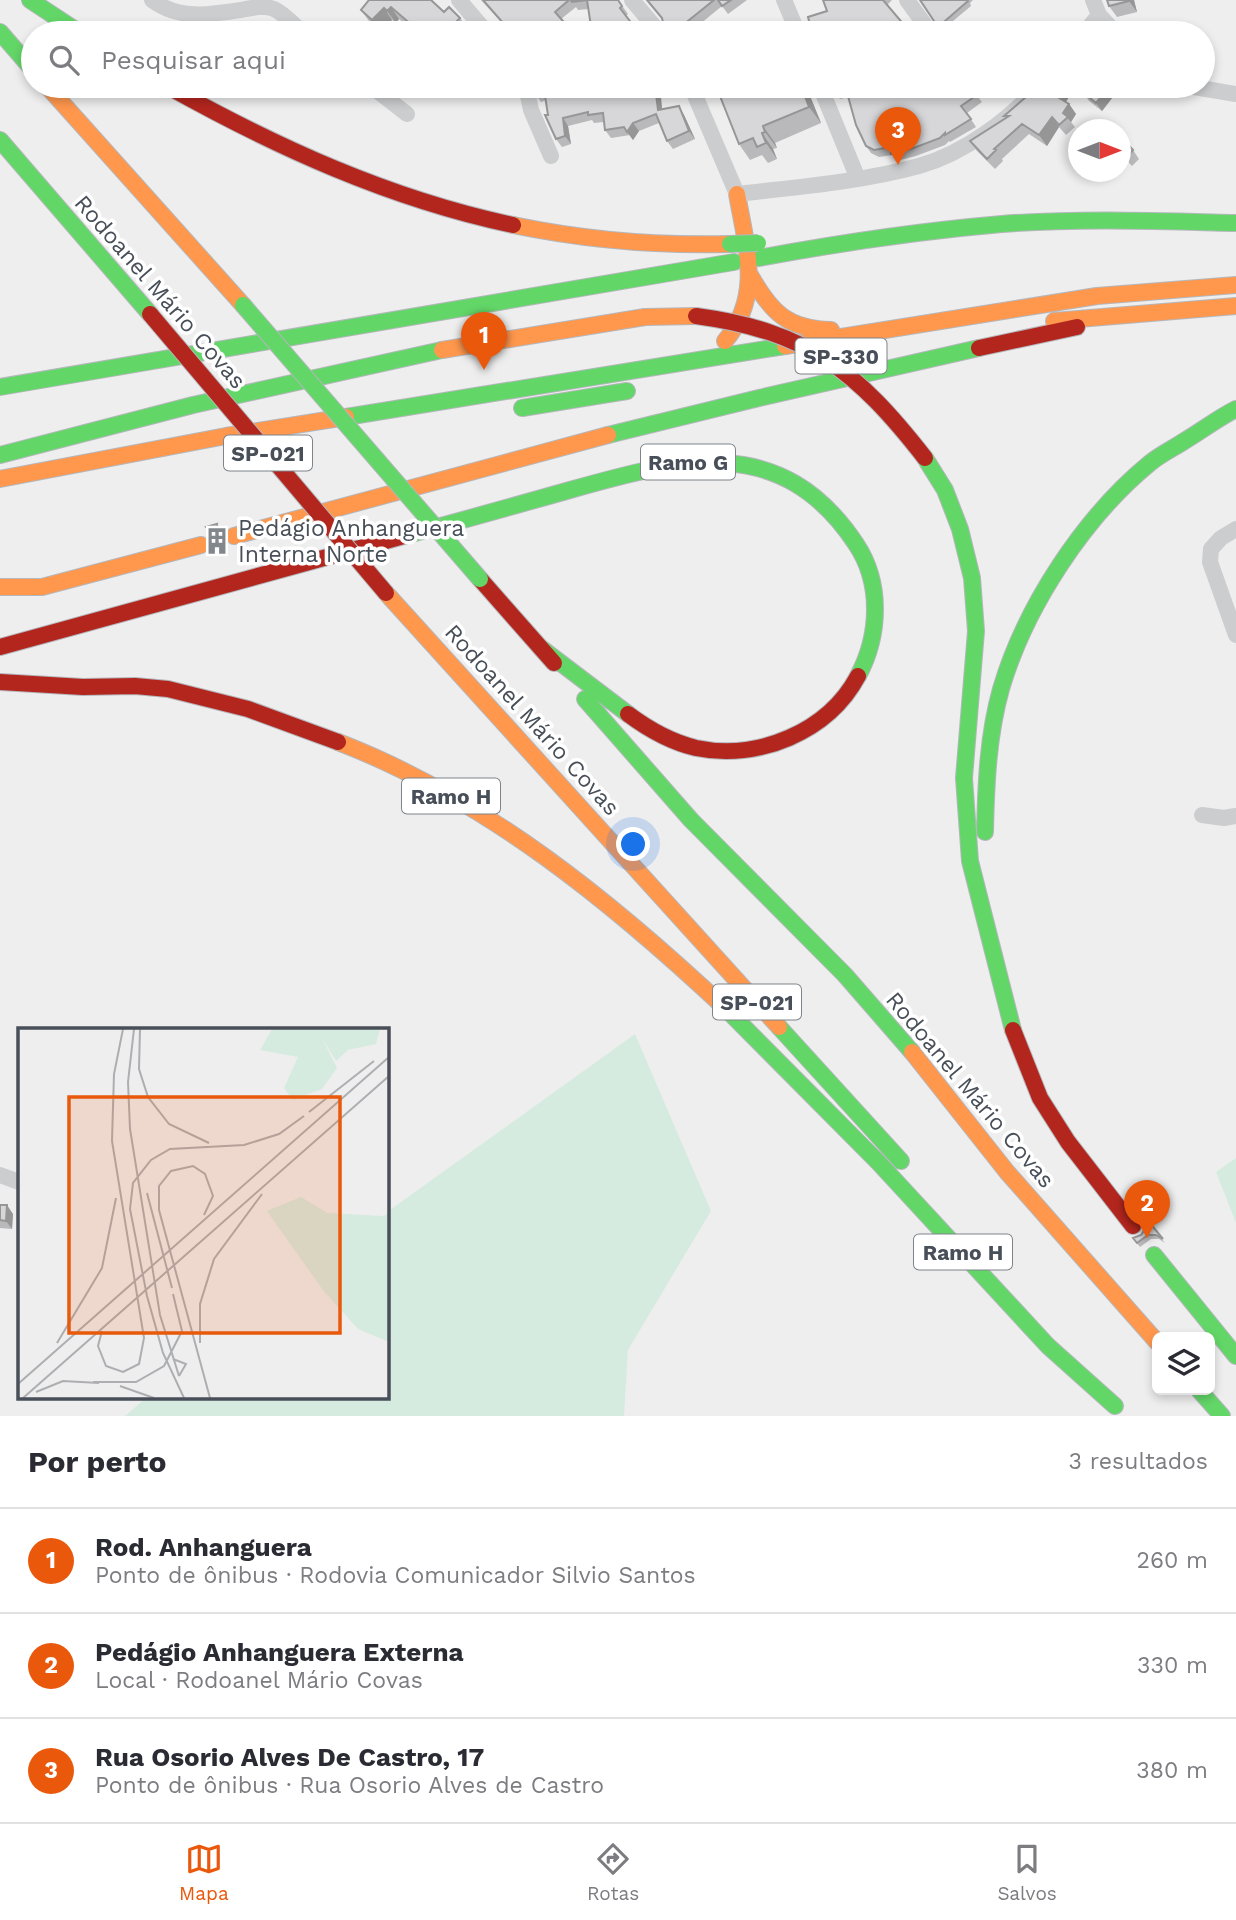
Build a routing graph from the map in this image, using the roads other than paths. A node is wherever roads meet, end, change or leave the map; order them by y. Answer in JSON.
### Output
{"nodes":[{"id":1,"x":30,"y":0,"type":"edge"},
{"id":2,"x":152,"y":0,"type":"edge"},
{"id":3,"x":459,"y":0,"type":"edge"},
{"id":4,"x":632,"y":0,"type":"edge"},
{"id":5,"x":784,"y":0,"type":"edge"},
{"id":6,"x":907,"y":0,"type":"edge"},
{"id":7,"x":265,"y":4,"type":"edge"},
{"id":8,"x":1096,"y":7,"type":"edge"},
{"id":9,"x":62,"y":21,"type":"edge"},
{"id":10,"x":290,"y":21,"type":"edge"},
{"id":11,"x":477,"y":21,"type":"edge"},
{"id":12,"x":650,"y":21,"type":"edge"},
{"id":13,"x":790,"y":21,"type":"edge"},
{"id":14,"x":922,"y":21,"type":"edge"},
{"id":15,"x":1107,"y":21,"type":"edge"},
{"id":16,"x":0,"y":32,"type":"edge"},
{"id":17,"x":21,"y":56,"type":"edge"},
{"id":18,"x":1215,"y":90,"type":"edge"},
{"id":19,"x":1236,"y":94,"type":"edge"},
{"id":20,"x":58,"y":98,"type":"edge"},
{"id":21,"x":189,"y":98,"type":"edge"},
{"id":22,"x":386,"y":98,"type":"edge"},
{"id":23,"x":528,"y":98,"type":"edge"},
{"id":24,"x":696,"y":98,"type":"edge"},
{"id":25,"x":825,"y":98,"type":"edge"},
{"id":26,"x":1027,"y":98,"type":"edge"},
{"id":27,"x":407,"y":114,"type":"dead end"},
{"id":28,"x":0,"y":140,"type":"edge"},
{"id":29,"x":551,"y":156,"type":"dead end"},
{"id":30,"x":0,"y":162,"type":"edge"},
{"id":31,"x":858,"y":179,"type":"junction"},
{"id":32,"x":737,"y":194,"type":"junction"},
{"id":33,"x":68,"y":220,"type":"junction"},
{"id":34,"x":1236,"y":223,"type":"edge"},
{"id":35,"x":759,"y":251,"type":"junction"},
{"id":36,"x":750,"y":275,"type":"junction"},
{"id":37,"x":1236,"y":285,"type":"edge"},
{"id":38,"x":1236,"y":306,"type":"edge"},
{"id":39,"x":1144,"y":313,"type":"junction"},
{"id":40,"x":899,"y":327,"type":"junction"},
{"id":41,"x":958,"y":337,"type":"dead end"},
{"id":42,"x":849,"y":354,"type":"dead end"},
{"id":43,"x":795,"y":363,"type":"dead end"},
{"id":44,"x":671,"y":365,"type":"junction"},
{"id":45,"x":0,"y":387,"type":"edge"},
{"id":46,"x":646,"y":388,"type":"dead end"},
{"id":47,"x":1236,"y":409,"type":"edge"},
{"id":48,"x":510,"y":410,"type":"dead end"},
{"id":49,"x":373,"y":431,"type":"dead end"},
{"id":50,"x":333,"y":438,"type":"dead end"},
{"id":51,"x":282,"y":446,"type":"dead end"},
{"id":52,"x":243,"y":453,"type":"dead end"},
{"id":53,"x":0,"y":456,"type":"edge"},
{"id":54,"x":121,"y":472,"type":"dead end"},
{"id":55,"x":0,"y":479,"type":"edge"},
{"id":56,"x":71,"y":482,"type":"dead end"},
{"id":57,"x":1236,"y":529,"type":"edge"},
{"id":58,"x":233,"y":536,"type":"dead end"},
{"id":59,"x":201,"y":545,"type":"dead end"},
{"id":60,"x":0,"y":587,"type":"edge"},
{"id":61,"x":1236,"y":635,"type":"edge"},
{"id":62,"x":0,"y":647,"type":"edge"},
{"id":63,"x":541,"y":648,"type":"junction"},
{"id":64,"x":0,"y":682,"type":"edge"},
{"id":65,"x":1202,"y":815,"type":"dead end"},
{"id":66,"x":1236,"y":816,"type":"edge"},
{"id":67,"x":984,"y":916,"type":"junction"},
{"id":68,"x":908,"y":1168,"type":"dead end"},
{"id":69,"x":0,"y":1175,"type":"edge"},
{"id":70,"x":18,"y":1182,"type":"edge"},
{"id":71,"x":944,"y":1209,"type":"dead end"},
{"id":72,"x":1133,"y":1226,"type":"dead end"},
{"id":73,"x":1154,"y":1255,"type":"dead end"},
{"id":74,"x":1152,"y":1336,"type":"edge"},
{"id":75,"x":1236,"y":1356,"type":"edge"},
{"id":76,"x":1203,"y":1395,"type":"edge"},
{"id":77,"x":1119,"y":1411,"type":"edge"},
{"id":78,"x":1222,"y":1416,"type":"edge"}],
"edges":[{"from":1,"to":9,"type":"highway"},
{"from":2,"to":7,"type":"street"},
{"from":3,"to":11,"type":"street"},
{"from":4,"to":12,"type":"street"},
{"from":5,"to":13,"type":"street"},
{"from":6,"to":14,"type":"street"},
{"from":7,"to":10,"type":"street"},
{"from":8,"to":15,"type":"street"},
{"from":16,"to":17,"type":"highway"},
{"from":18,"to":19,"type":"street"},
{"from":20,"to":63,"type":"highway","name":"Rodoanel Mário Covas","number":"SP-021","bridge":true},
{"from":21,"to":35,"type":"highway","bridge":true},
{"from":22,"to":27,"type":"street"},
{"from":23,"to":29,"type":"street"},
{"from":24,"to":32,"type":"street"},
{"from":25,"to":31,"type":"street"},
{"from":26,"to":31,"type":"street"},
{"from":28,"to":33,"type":"highway","name":"Rodoanel Mário Covas","number":"SP-021"},
{"from":30,"to":33,"type":"highway"},
{"from":31,"to":32,"type":"street"},
{"from":32,"to":36,"type":"highway"},
{"from":33,"to":68,"type":"highway","name":"Rodoanel Mário Covas","number":"SP-021","bridge":true},
{"from":34,"to":35,"type":"highway"},
{"from":35,"to":45,"type":"highway"},
{"from":36,"to":40,"type":"highway"},
{"from":36,"to":44,"type":"highway"},
{"from":37,"to":40,"type":"highway","number":"SP-330"},
{"from":38,"to":39,"type":"highway"},
{"from":39,"to":41,"type":"highway"},
{"from":39,"to":58,"type":"highway"},
{"from":40,"to":44,"type":"highway","number":"SP-330"},
{"from":42,"to":43,"type":"highway","number":"SP-330"},
{"from":44,"to":55,"type":"highway","number":"SP-330"},
{"from":46,"to":48,"type":"highway"},
{"from":47,"to":67,"type":"highway"},
{"from":49,"to":50,"type":"highway"},
{"from":51,"to":52,"type":"highway"},
{"from":53,"to":67,"type":"highway","bridge":true},
{"from":54,"to":56,"type":"highway"},
{"from":57,"to":61,"type":"street"},
{"from":59,"to":60,"type":"highway"},
{"from":62,"to":63,"type":"highway","number":"Ramo G"},
{"from":63,"to":74,"type":"highway","name":"Rodoanel Mário Covas","number":"SP-021"},
{"from":64,"to":77,"type":"highway","number":"Ramo H"},
{"from":65,"to":66,"type":"street"},
{"from":67,"to":72,"type":"highway"},
{"from":69,"to":70,"type":"street"},
{"from":71,"to":77,"type":"highway"},
{"from":73,"to":75,"type":"highway"},
{"from":76,"to":78,"type":"highway"}]}
